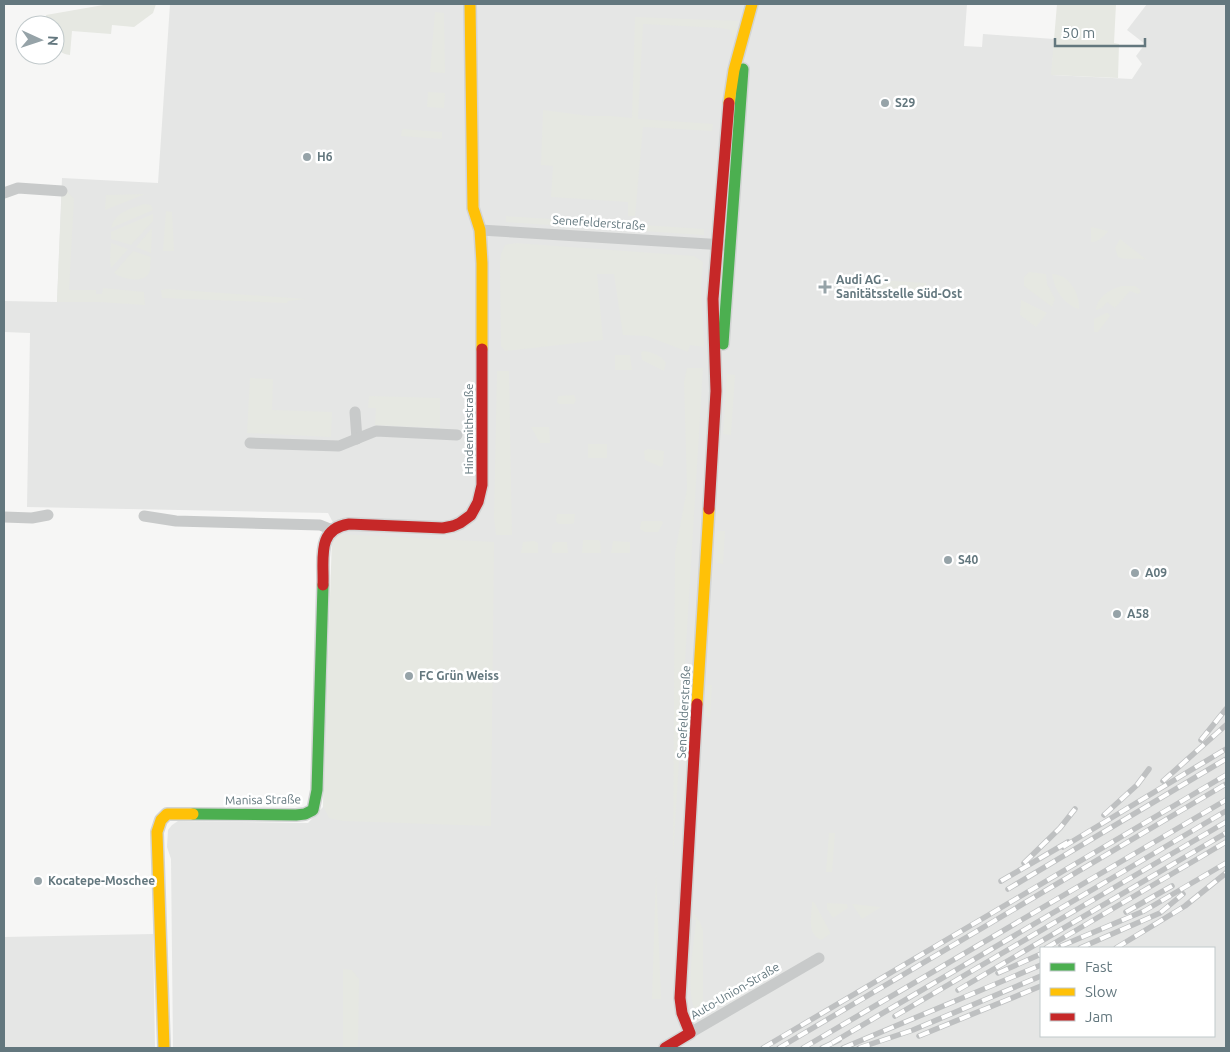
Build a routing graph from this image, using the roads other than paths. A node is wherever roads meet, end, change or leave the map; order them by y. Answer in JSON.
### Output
{"nodes":[{"id":1,"x":752,"y":4,"type":"edge"},
{"id":2,"x":469,"y":5,"type":"edge"},
{"id":3,"x":746,"y":32,"type":"junction"},
{"id":4,"x":62,"y":191,"type":"dead end"},
{"id":5,"x":4,"y":193,"type":"edge"},
{"id":6,"x":480,"y":230,"type":"junction"},
{"id":7,"x":716,"y":244,"type":"junction"},
{"id":8,"x":731,"y":245,"type":"junction"},
{"id":9,"x":716,"y":391,"type":"junction"},
{"id":10,"x":355,"y":412,"type":"dead end"},
{"id":11,"x":458,"y":435,"type":"dead end"},
{"id":12,"x":357,"y":439,"type":"junction"},
{"id":13,"x":250,"y":444,"type":"dead end"},
{"id":14,"x":48,"y":516,"type":"dead end"},
{"id":15,"x":144,"y":516,"type":"dead end"},
{"id":16,"x":4,"y":518,"type":"edge"},
{"id":17,"x":330,"y":530,"type":"junction"},
{"id":18,"x":819,"y":958,"type":"dead end"},
{"id":19,"x":690,"y":1034,"type":"junction"},
{"id":20,"x":164,"y":1048,"type":"edge"},
{"id":21,"x":665,"y":1048,"type":"edge"}],
"edges":[{"from":1,"to":3,"type":"street","name":"Senefelderstraße"},
{"from":2,"to":6,"type":"street","name":"Hindemithstraße"},
{"from":3,"to":7,"type":"street","name":"Senefelderstraße"},
{"from":3,"to":8,"type":"street","name":"Senefelderstraße"},
{"from":4,"to":5,"type":"street"},
{"from":6,"to":7,"type":"street","name":"Senefelderstraße"},
{"from":6,"to":17,"type":"street","name":"Hindemithstraße"},
{"from":7,"to":8,"type":"street","name":"Senefelderstraße"},
{"from":7,"to":9,"type":"street","name":"Senefelderstraße"},
{"from":8,"to":9,"type":"street","name":"Senefelderstraße"},
{"from":9,"to":19,"type":"street","name":"Senefelderstraße"},
{"from":10,"to":12,"type":"street"},
{"from":11,"to":12,"type":"street"},
{"from":12,"to":13,"type":"street"},
{"from":14,"to":16,"type":"street"},
{"from":15,"to":17,"type":"street","name":"Hindemithstraße"},
{"from":17,"to":20,"type":"street","name":"Manisa Straße"},
{"from":18,"to":19,"type":"street","name":"Auto-Union-Straße"},
{"from":19,"to":21,"type":"street","name":"Auto-Union-Straße"}]}
